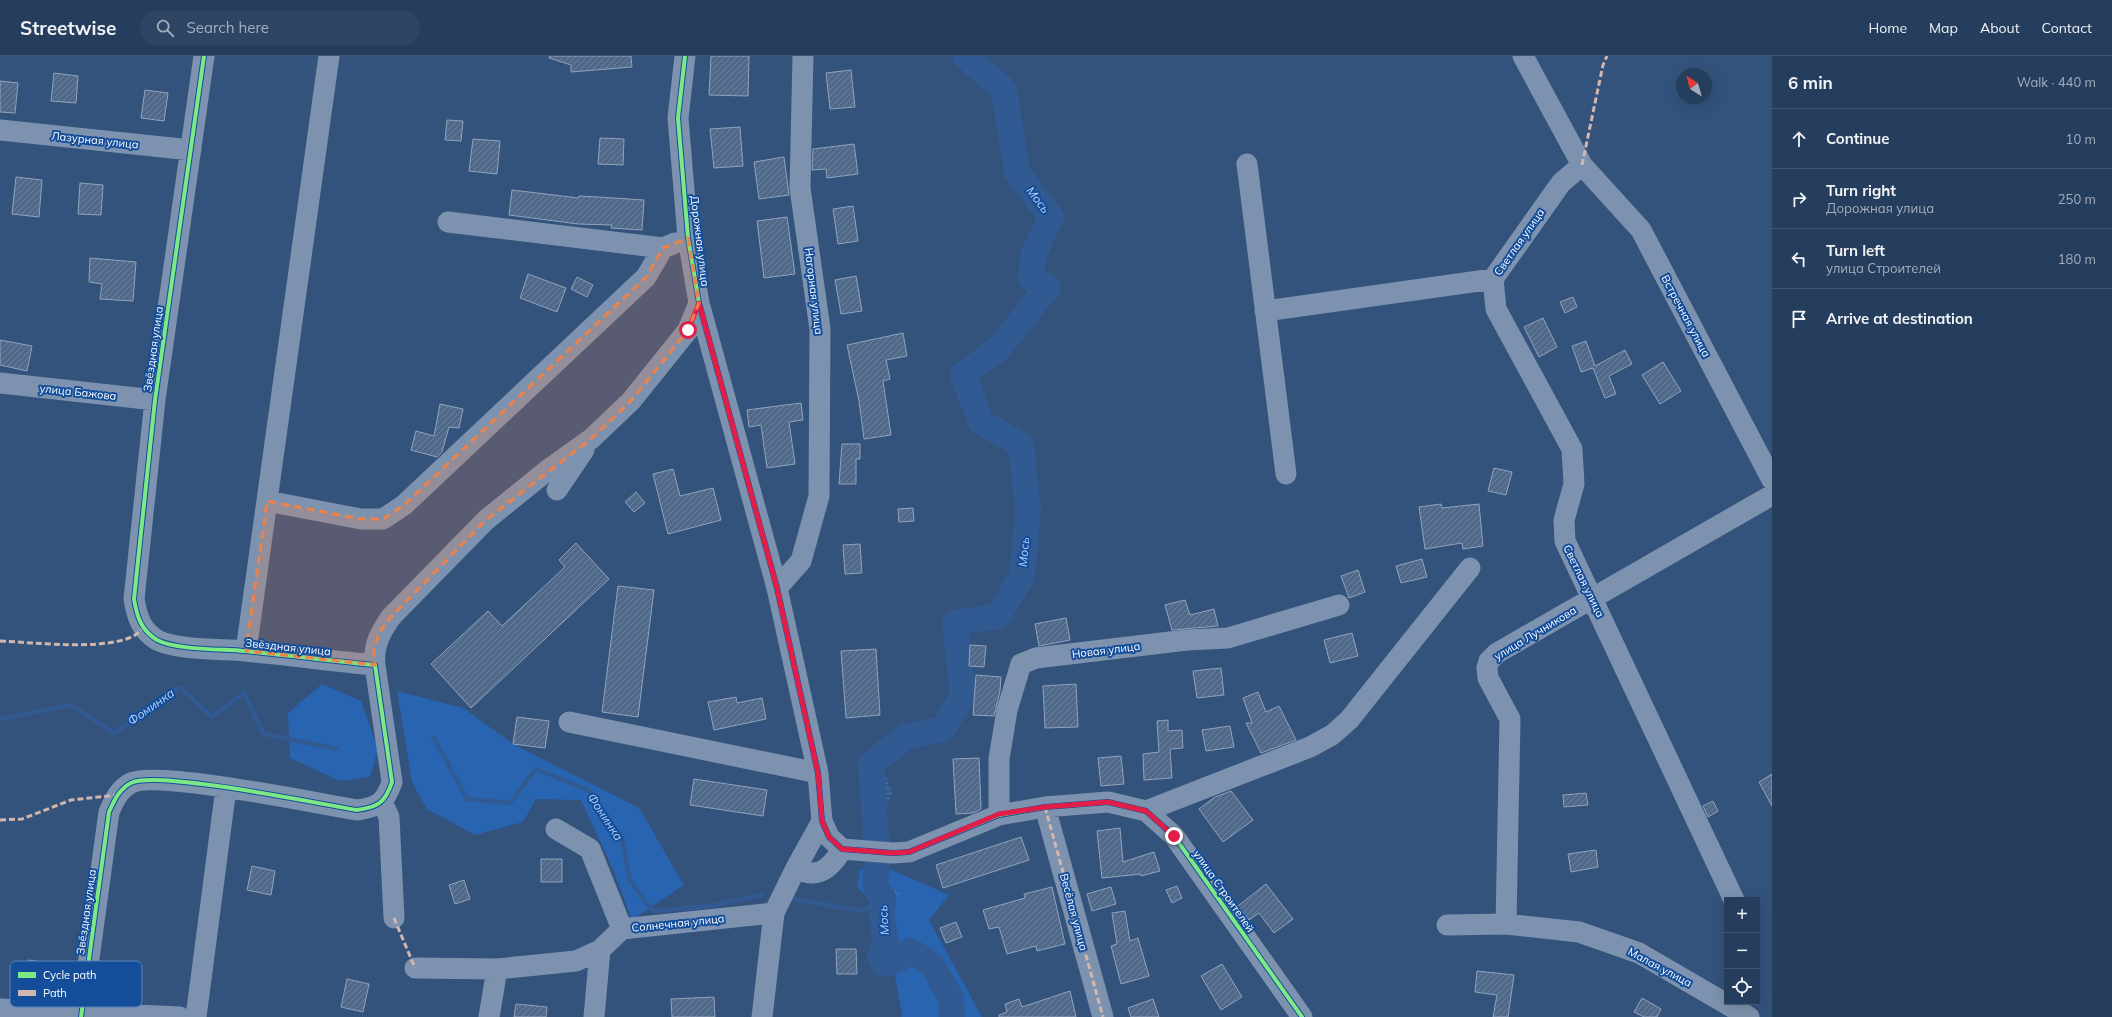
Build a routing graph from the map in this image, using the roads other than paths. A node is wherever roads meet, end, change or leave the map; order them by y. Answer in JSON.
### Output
{"nodes":[{"id":1,"x":204,"y":56,"type":"edge"},
{"id":2,"x":329,"y":56,"type":"edge"},
{"id":3,"x":803,"y":56,"type":"edge"},
{"id":4,"x":1523,"y":56,"type":"edge"},
{"id":5,"x":683,"y":58,"type":"edge"},
{"id":6,"x":0,"y":130,"type":"edge"},
{"id":7,"x":191,"y":150,"type":"junction"},
{"id":8,"x":1247,"y":164,"type":"dead end"},
{"id":9,"x":1582,"y":165,"type":"junction"},
{"id":10,"x":448,"y":222,"type":"dead end"},
{"id":11,"x":688,"y":238,"type":"junction"},
{"id":12,"x":663,"y":248,"type":"junction"},
{"id":13,"x":1493,"y":278,"type":"junction"},
{"id":14,"x":699,"y":303,"type":"junction"},
{"id":15,"x":1265,"y":311,"type":"junction"},
{"id":16,"x":0,"y":383,"type":"edge"},
{"id":17,"x":155,"y":400,"type":"junction"},
{"id":18,"x":591,"y":439,"type":"junction"},
{"id":19,"x":1286,"y":474,"type":"dead end"},
{"id":20,"x":1772,"y":480,"type":"edge"},
{"id":21,"x":557,"y":490,"type":"dead end"},
{"id":22,"x":1772,"y":495,"type":"edge"},
{"id":23,"x":267,"y":501,"type":"junction"},
{"id":24,"x":1470,"y":568,"type":"dead end"},
{"id":25,"x":777,"y":588,"type":"junction"},
{"id":26,"x":1593,"y":598,"type":"junction"},
{"id":27,"x":1339,"y":605,"type":"dead end"},
{"id":28,"x":246,"y":651,"type":"junction"},
{"id":29,"x":375,"y":665,"type":"junction"},
{"id":30,"x":569,"y":722,"type":"dead end"},
{"id":31,"x":818,"y":773,"type":"junction"},
{"id":32,"x":226,"y":788,"type":"junction"},
{"id":33,"x":382,"y":802,"type":"junction"},
{"id":34,"x":1045,"y":807,"type":"junction"},
{"id":35,"x":1146,"y":811,"type":"junction"},
{"id":36,"x":999,"y":814,"type":"junction"},
{"id":37,"x":822,"y":821,"type":"junction"},
{"id":38,"x":556,"y":829,"type":"dead end"},
{"id":39,"x":842,"y":849,"type":"junction"},
{"id":40,"x":796,"y":868,"type":"junction"},
{"id":41,"x":1733,"y":897,"type":"edge"},
{"id":42,"x":774,"y":913,"type":"junction"},
{"id":43,"x":394,"y":918,"type":"dead end"},
{"id":44,"x":1506,"y":924,"type":"junction"},
{"id":45,"x":1447,"y":925,"type":"dead end"},
{"id":46,"x":622,"y":929,"type":"junction"},
{"id":47,"x":600,"y":950,"type":"junction"},
{"id":48,"x":88,"y":961,"type":"edge"},
{"id":49,"x":415,"y":968,"type":"dead end"},
{"id":50,"x":497,"y":969,"type":"junction"},
{"id":51,"x":1724,"y":1000,"type":"edge"},
{"id":52,"x":1732,"y":1005,"type":"edge"},
{"id":53,"x":0,"y":1009,"type":"edge"},
{"id":54,"x":81,"y":1015,"type":"edge"},
{"id":55,"x":180,"y":1017,"type":"edge"},
{"id":56,"x":196,"y":1017,"type":"edge"},
{"id":57,"x":489,"y":1017,"type":"edge"},
{"id":58,"x":594,"y":1017,"type":"edge"},
{"id":59,"x":762,"y":1017,"type":"edge"},
{"id":60,"x":1103,"y":1017,"type":"edge"},
{"id":61,"x":1302,"y":1017,"type":"edge"},
{"id":62,"x":1749,"y":1017,"type":"edge"}],
"edges":[{"from":1,"to":7,"type":"street","name":"Звёздная улица"},
{"from":2,"to":23,"type":"street","name":"Звёздная улица"},
{"from":3,"to":25,"type":"street","name":"Нагорная улица"},
{"from":4,"to":9,"type":"street","name":"Встречная улица"},
{"from":5,"to":11,"type":"street","name":"Дорожная улица"},
{"from":6,"to":7,"type":"street","name":"Лазурная улица"},
{"from":7,"to":17,"type":"street","name":"Звёздная улица"},
{"from":8,"to":15,"type":"street"},
{"from":9,"to":13,"type":"street","name":"Светлая улица"},
{"from":9,"to":20,"type":"street","name":"Встречная улица"},
{"from":10,"to":12,"type":"street"},
{"from":11,"to":12,"type":"street"},
{"from":11,"to":14,"type":"street","name":"Дорожная улица"},
{"from":12,"to":23,"type":"street"},
{"from":13,"to":15,"type":"street"},
{"from":13,"to":26,"type":"street","name":"Светлая улица"},
{"from":14,"to":18,"type":"street"},
{"from":14,"to":25,"type":"street","name":"Дорожная улица"},
{"from":15,"to":19,"type":"street"},
{"from":16,"to":17,"type":"street","name":"улица Бажова"},
{"from":17,"to":28,"type":"street","name":"Звёздная улица"},
{"from":18,"to":21,"type":"street"},
{"from":18,"to":29,"type":"street"},
{"from":22,"to":26,"type":"street","name":"улица Лучникова"},
{"from":23,"to":28,"type":"street","name":"Звёздная улица"},
{"from":24,"to":35,"type":"street"},
{"from":25,"to":31,"type":"street","name":"Дорожная улица"},
{"from":26,"to":41,"type":"street","name":"Светлая улица"},
{"from":26,"to":44,"type":"street","name":"улица Лучникова"},
{"from":27,"to":36,"type":"street","name":"Новая улица"},
{"from":28,"to":29,"type":"street","name":"Звёздная улица"},
{"from":29,"to":33,"type":"street"},
{"from":30,"to":31,"type":"street"},
{"from":31,"to":37,"type":"street","name":"Дорожная улица"},
{"from":32,"to":33,"type":"street","name":"Звёздная улица"},
{"from":32,"to":48,"type":"street","name":"Звёздная улица"},
{"from":32,"to":56,"type":"street"},
{"from":33,"to":43,"type":"street"},
{"from":34,"to":35,"type":"street","name":"улица Строителей"},
{"from":34,"to":36,"type":"street","name":"улица Строителей"},
{"from":34,"to":60,"type":"street","name":"Весёлая улица"},
{"from":35,"to":61,"type":"street","name":"улица Строителей"},
{"from":36,"to":39,"type":"street","name":"улица Строителей"},
{"from":37,"to":39,"type":"street"},
{"from":37,"to":40,"type":"street"},
{"from":38,"to":46,"type":"street"},
{"from":39,"to":40,"type":"street"},
{"from":40,"to":42,"type":"street"},
{"from":42,"to":46,"type":"street","name":"Солнечная улица"},
{"from":42,"to":59,"type":"street"},
{"from":44,"to":45,"type":"street","name":"Малая улица"},
{"from":44,"to":51,"type":"street","name":"Малая улица"},
{"from":46,"to":47,"type":"street","name":"Солнечная улица"},
{"from":47,"to":50,"type":"street","name":"Солнечная улица"},
{"from":47,"to":58,"type":"street"},
{"from":49,"to":50,"type":"street","name":"Солнечная улица"},
{"from":50,"to":57,"type":"street"},
{"from":52,"to":62,"type":"street","name":"Малая улица"},
{"from":53,"to":54,"type":"street"},
{"from":54,"to":55,"type":"street"}]}
